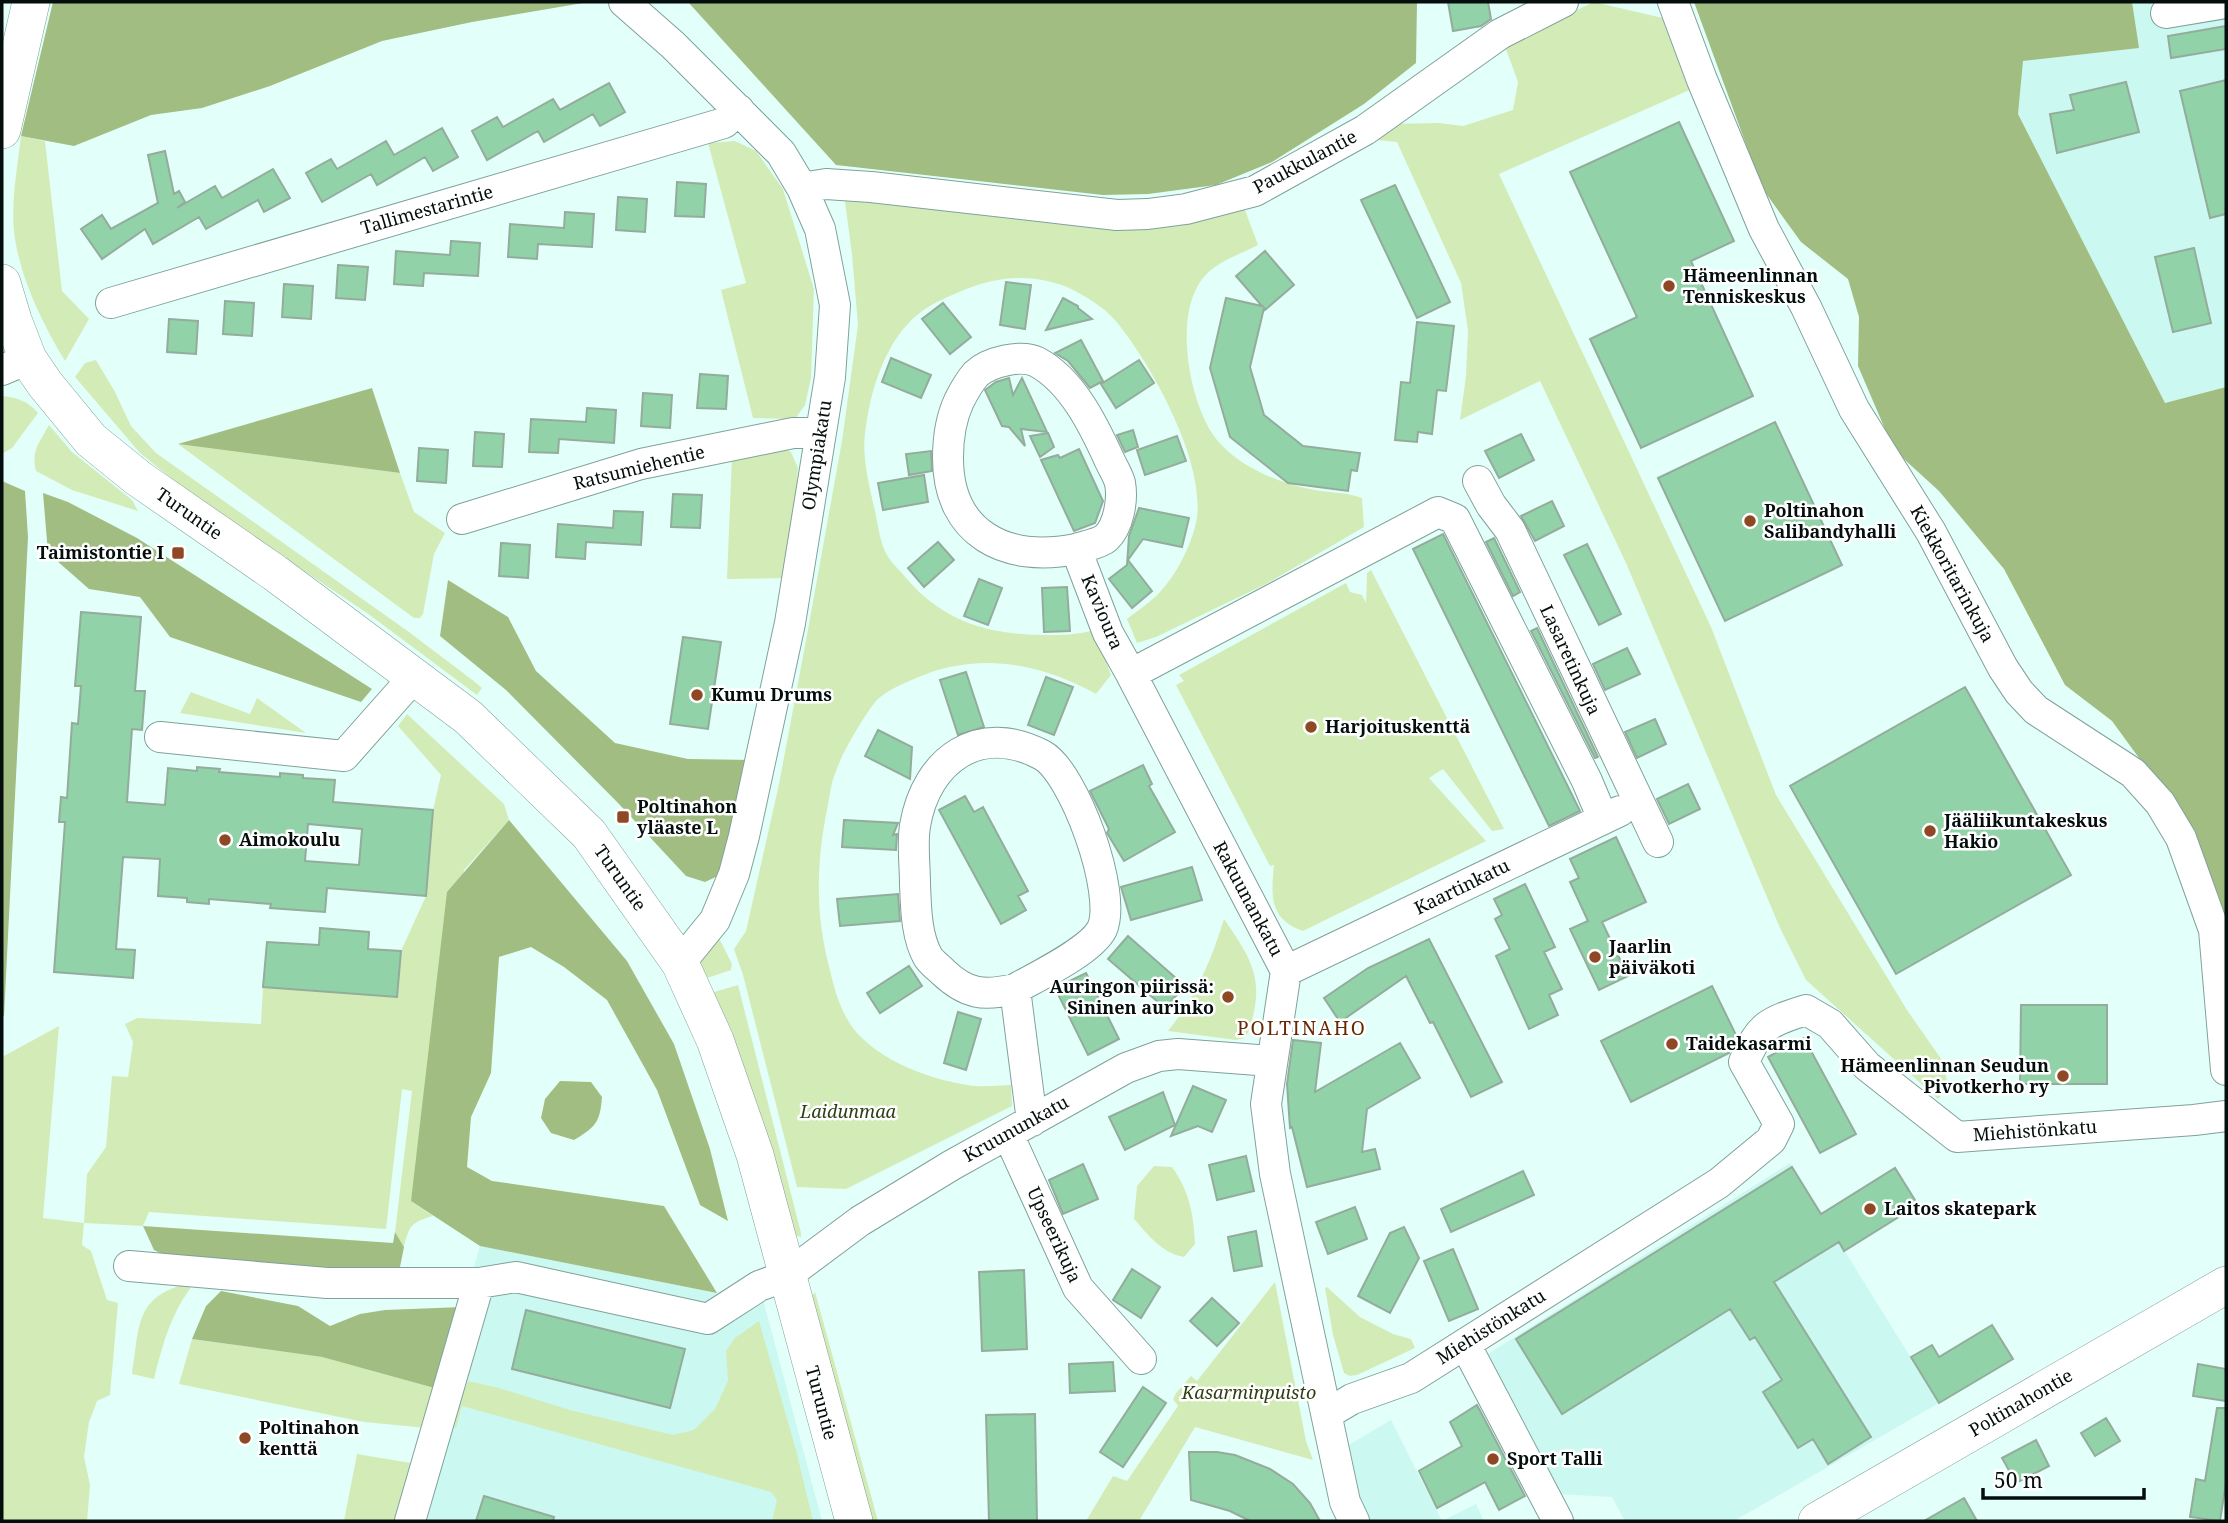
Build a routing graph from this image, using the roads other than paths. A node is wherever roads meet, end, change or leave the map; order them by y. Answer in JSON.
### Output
{"nodes":[{"id":1,"x":31,"y":2,"type":"edge"},
{"id":2,"x":624,"y":2,"type":"edge"},
{"id":3,"x":1563,"y":2,"type":"edge"},
{"id":4,"x":1673,"y":2,"type":"edge"},
{"id":5,"x":2226,"y":3,"type":"edge"},
{"id":6,"x":2166,"y":13,"type":"dead end"},
{"id":7,"x":739,"y":110,"type":"junction"},
{"id":8,"x":2,"y":130,"type":"edge"},
{"id":9,"x":802,"y":188,"type":"junction"},
{"id":10,"x":2,"y":283,"type":"edge"},
{"id":11,"x":111,"y":303,"type":"dead end"},
{"id":12,"x":15,"y":364,"type":"edge"},
{"id":13,"x":820,"y":433,"type":"junction"},
{"id":14,"x":1478,"y":481,"type":"dead end"},
{"id":15,"x":462,"y":519,"type":"dead end"},
{"id":16,"x":1076,"y":550,"type":"junction"},
{"id":17,"x":1131,"y":674,"type":"junction"},
{"id":18,"x":414,"y":677,"type":"junction"},
{"id":19,"x":160,"y":737,"type":"dead end"},
{"id":20,"x":1638,"y":803,"type":"junction"},
{"id":21,"x":1603,"y":819,"type":"junction"},
{"id":22,"x":1658,"y":842,"type":"dead end"},
{"id":23,"x":680,"y":963,"type":"junction"},
{"id":24,"x":1286,"y":971,"type":"junction"},
{"id":25,"x":1015,"y":989,"type":"junction"},
{"id":26,"x":1271,"y":1061,"type":"junction"},
{"id":27,"x":2226,"y":1070,"type":"edge"},
{"id":28,"x":2226,"y":1116,"type":"edge"},
{"id":29,"x":1020,"y":1127,"type":"junction"},
{"id":30,"x":129,"y":1266,"type":"dead end"},
{"id":31,"x":786,"y":1276,"type":"junction"},
{"id":32,"x":479,"y":1283,"type":"junction"},
{"id":33,"x":2226,"y":1285,"type":"edge"},
{"id":34,"x":1465,"y":1344,"type":"junction"},
{"id":35,"x":1142,"y":1359,"type":"dead end"},
{"id":36,"x":1327,"y":1414,"type":"junction"},
{"id":37,"x":410,"y":1521,"type":"edge"},
{"id":38,"x":854,"y":1521,"type":"edge"},
{"id":39,"x":1354,"y":1521,"type":"edge"},
{"id":40,"x":1558,"y":1521,"type":"edge"},
{"id":41,"x":1817,"y":1521,"type":"edge"}],
"edges":[{"from":1,"to":8,"type":"main road"},
{"from":2,"to":7,"type":"street","name":"Olympiakatu"},
{"from":3,"to":9,"type":"street","name":"Paukkulantie"},
{"from":4,"to":27,"type":"street","name":"Kiekkoritarinkuja"},
{"from":5,"to":6,"type":"street"},
{"from":7,"to":9,"type":"street","name":"Olympiakatu"},
{"from":7,"to":11,"type":"street","name":"Tallimestarintie"},
{"from":9,"to":13,"type":"street","name":"Olympiakatu"},
{"from":10,"to":12,"type":"main road","name":"Turuntie"},
{"from":12,"to":18,"type":"main road","name":"Turuntie"},
{"from":13,"to":15,"type":"street","name":"Ratsumiehentie"},
{"from":13,"to":23,"type":"street","name":"Olympiakatu"},
{"from":14,"to":20,"type":"street","name":"Lasaretinkuja"},
{"from":16,"to":16,"type":"street"},
{"from":16,"to":17,"type":"street","name":"Kavioura"},
{"from":17,"to":21,"type":"street"},
{"from":17,"to":24,"type":"street","name":"Rakuunankatu"},
{"from":18,"to":19,"type":"street"},
{"from":18,"to":23,"type":"main road","name":"Turuntie"},
{"from":20,"to":21,"type":"street","name":"Kaartinkatu"},
{"from":20,"to":22,"type":"street","name":"Lasaretinkuja"},
{"from":21,"to":24,"type":"street","name":"Kaartinkatu"},
{"from":23,"to":31,"type":"main road","name":"Turuntie"},
{"from":24,"to":26,"type":"street","name":"Rakuunankatu"},
{"from":25,"to":25,"type":"street"},
{"from":25,"to":29,"type":"street","name":"Upseerikuja"},
{"from":26,"to":29,"type":"street","name":"Kruununkatu"},
{"from":26,"to":36,"type":"street","name":"Rakuunankatu"},
{"from":28,"to":34,"type":"street","name":"Miehistönkatu"},
{"from":29,"to":31,"type":"street","name":"Kruununkatu"},
{"from":29,"to":35,"type":"street","name":"Upseerikuja"},
{"from":30,"to":32,"type":"street","name":"Kruununkatu"},
{"from":31,"to":32,"type":"street","name":"Kruununkatu"},
{"from":31,"to":38,"type":"main road","name":"Turuntie"},
{"from":32,"to":37,"type":"street"},
{"from":33,"to":41,"type":"main road","name":"Poltinahontie"},
{"from":34,"to":36,"type":"street","name":"Miehistönkatu"},
{"from":34,"to":40,"type":"street"},
{"from":36,"to":39,"type":"street","name":"Rakuunankatu"}]}
